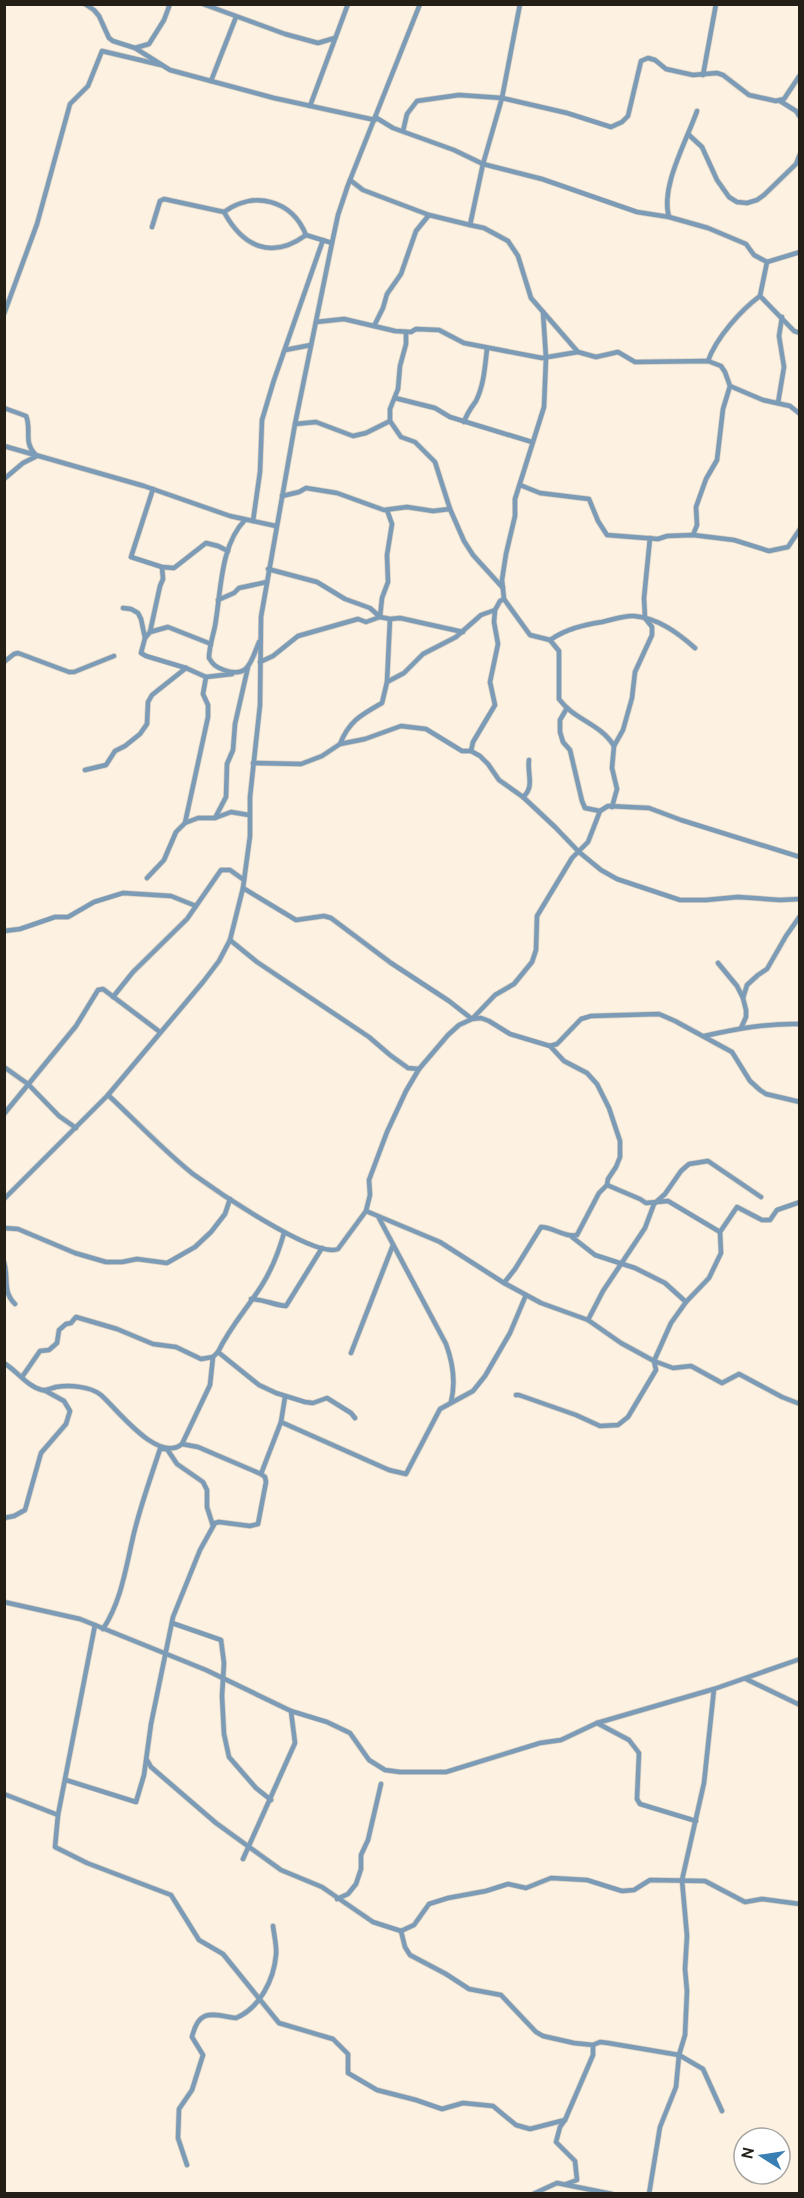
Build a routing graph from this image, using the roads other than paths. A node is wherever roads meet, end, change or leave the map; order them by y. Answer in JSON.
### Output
{"nodes":[{"id":1,"x":85,"y":4,"type":"edge"},
{"id":2,"x":170,"y":4,"type":"edge"},
{"id":3,"x":203,"y":4,"type":"edge"},
{"id":4,"x":348,"y":4,"type":"edge"},
{"id":5,"x":420,"y":4,"type":"edge"},
{"id":6,"x":520,"y":4,"type":"edge"},
{"id":7,"x":716,"y":4,"type":"edge"},
{"id":8,"x":236,"y":17,"type":"junction"},
{"id":9,"x":335,"y":38,"type":"junction"},
{"id":10,"x":135,"y":48,"type":"junction"},
{"id":11,"x":161,"y":65,"type":"junction"},
{"id":12,"x":703,"y":75,"type":"junction"},
{"id":13,"x":800,"y":75,"type":"edge"},
{"id":14,"x":211,"y":81,"type":"junction"},
{"id":15,"x":502,"y":98,"type":"junction"},
{"id":16,"x":780,"y":101,"type":"junction"},
{"id":17,"x":310,"y":106,"type":"junction"},
{"id":18,"x":697,"y":111,"type":"dead end"},
{"id":19,"x":800,"y":117,"type":"edge"},
{"id":20,"x":375,"y":118,"type":"junction"},
{"id":21,"x":403,"y":131,"type":"junction"},
{"id":22,"x":689,"y":135,"type":"junction"},
{"id":23,"x":800,"y":154,"type":"edge"},
{"id":24,"x":483,"y":164,"type":"junction"},
{"id":25,"x":350,"y":180,"type":"junction"},
{"id":26,"x":224,"y":212,"type":"junction"},
{"id":27,"x":429,"y":215,"type":"junction"},
{"id":28,"x":669,"y":217,"type":"junction"},
{"id":29,"x":470,"y":225,"type":"junction"},
{"id":30,"x":152,"y":227,"type":"dead end"},
{"id":31,"x":306,"y":235,"type":"junction"},
{"id":32,"x":323,"y":240,"type":"junction"},
{"id":33,"x":332,"y":243,"type":"junction"},
{"id":34,"x":798,"y":254,"type":"edge"},
{"id":35,"x":767,"y":262,"type":"junction"},
{"id":36,"x":760,"y":296,"type":"junction"},
{"id":37,"x":543,"y":312,"type":"junction"},
{"id":38,"x":4,"y":314,"type":"edge"},
{"id":39,"x":782,"y":317,"type":"junction"},
{"id":40,"x":316,"y":322,"type":"junction"},
{"id":41,"x":374,"y":326,"type":"junction"},
{"id":42,"x":406,"y":332,"type":"junction"},
{"id":43,"x":800,"y":333,"type":"edge"},
{"id":44,"x":311,"y":345,"type":"junction"},
{"id":45,"x":487,"y":349,"type":"junction"},
{"id":46,"x":285,"y":350,"type":"junction"},
{"id":47,"x":578,"y":352,"type":"junction"},
{"id":48,"x":546,"y":358,"type":"junction"},
{"id":49,"x":708,"y":361,"type":"junction"},
{"id":50,"x":730,"y":386,"type":"junction"},
{"id":51,"x":395,"y":398,"type":"junction"},
{"id":52,"x":778,"y":403,"type":"junction"},
{"id":53,"x":4,"y":408,"type":"edge"},
{"id":54,"x":800,"y":414,"type":"edge"},
{"id":55,"x":390,"y":421,"type":"junction"},
{"id":56,"x":464,"y":422,"type":"junction"},
{"id":57,"x":295,"y":424,"type":"junction"},
{"id":58,"x":532,"y":442,"type":"junction"},
{"id":59,"x":4,"y":446,"type":"edge"},
{"id":60,"x":37,"y":456,"type":"junction"},
{"id":61,"x":4,"y":479,"type":"edge"},
{"id":62,"x":520,"y":485,"type":"junction"},
{"id":63,"x":153,"y":489,"type":"junction"},
{"id":64,"x":282,"y":496,"type":"junction"},
{"id":65,"x":450,"y":509,"type":"junction"},
{"id":66,"x":387,"y":510,"type":"junction"},
{"id":67,"x":245,"y":520,"type":"junction"},
{"id":68,"x":253,"y":521,"type":"junction"},
{"id":69,"x":276,"y":526,"type":"junction"},
{"id":70,"x":800,"y":530,"type":"edge"},
{"id":71,"x":693,"y":535,"type":"junction"},
{"id":72,"x":650,"y":538,"type":"junction"},
{"id":73,"x":228,"y":551,"type":"junction"},
{"id":74,"x":162,"y":567,"type":"junction"},
{"id":75,"x":268,"y":569,"type":"junction"},
{"id":76,"x":267,"y":582,"type":"junction"},
{"id":77,"x":505,"y":590,"type":"junction"},
{"id":78,"x":504,"y":599,"type":"junction"},
{"id":79,"x":218,"y":600,"type":"junction"},
{"id":80,"x":123,"y":608,"type":"dead end"},
{"id":81,"x":495,"y":610,"type":"junction"},
{"id":82,"x":380,"y":617,"type":"junction"},
{"id":83,"x":645,"y":618,"type":"junction"},
{"id":84,"x":390,"y":619,"type":"junction"},
{"id":85,"x":150,"y":632,"type":"junction"},
{"id":86,"x":463,"y":632,"type":"junction"},
{"id":87,"x":145,"y":638,"type":"junction"},
{"id":88,"x":261,"y":639,"type":"junction"},
{"id":89,"x":550,"y":640,"type":"junction"},
{"id":90,"x":211,"y":644,"type":"junction"},
{"id":91,"x":695,"y":648,"type":"dead end"},
{"id":92,"x":114,"y":656,"type":"dead end"},
{"id":93,"x":4,"y":662,"type":"edge"},
{"id":94,"x":260,"y":662,"type":"junction"},
{"id":95,"x":248,"y":666,"type":"junction"},
{"id":96,"x":186,"y":668,"type":"junction"},
{"id":97,"x":238,"y":673,"type":"junction"},
{"id":98,"x":206,"y":677,"type":"junction"},
{"id":99,"x":387,"y":682,"type":"junction"},
{"id":100,"x":567,"y":708,"type":"junction"},
{"id":101,"x":340,"y":744,"type":"junction"},
{"id":102,"x":614,"y":746,"type":"junction"},
{"id":103,"x":471,"y":751,"type":"junction"},
{"id":104,"x":529,"y":760,"type":"dead end"},
{"id":105,"x":253,"y":764,"type":"junction"},
{"id":106,"x":85,"y":770,"type":"dead end"},
{"id":107,"x":523,"y":797,"type":"junction"},
{"id":108,"x":612,"y":807,"type":"junction"},
{"id":109,"x":600,"y":811,"type":"junction"},
{"id":110,"x":249,"y":815,"type":"junction"},
{"id":111,"x":215,"y":818,"type":"junction"},
{"id":112,"x":185,"y":823,"type":"junction"},
{"id":113,"x":579,"y":852,"type":"junction"},
{"id":114,"x":800,"y":857,"type":"edge"},
{"id":115,"x":147,"y":878,"type":"dead end"},
{"id":116,"x":244,"y":880,"type":"junction"},
{"id":117,"x":243,"y":888,"type":"junction"},
{"id":118,"x":800,"y":899,"type":"edge"},
{"id":119,"x":196,"y":906,"type":"junction"},
{"id":120,"x":800,"y":916,"type":"edge"},
{"id":121,"x":4,"y":931,"type":"edge"},
{"id":122,"x":230,"y":940,"type":"junction"},
{"id":123,"x":718,"y":963,"type":"dead end"},
{"id":124,"x":113,"y":997,"type":"junction"},
{"id":125,"x":743,"y":998,"type":"junction"},
{"id":126,"x":472,"y":1019,"type":"junction"},
{"id":127,"x":800,"y":1024,"type":"edge"},
{"id":128,"x":741,"y":1028,"type":"junction"},
{"id":129,"x":160,"y":1032,"type":"junction"},
{"id":130,"x":703,"y":1036,"type":"junction"},
{"id":131,"x":550,"y":1046,"type":"junction"},
{"id":132,"x":4,"y":1067,"type":"edge"},
{"id":133,"x":419,"y":1069,"type":"junction"},
{"id":134,"x":28,"y":1084,"type":"junction"},
{"id":135,"x":108,"y":1095,"type":"junction"},
{"id":136,"x":800,"y":1102,"type":"edge"},
{"id":137,"x":4,"y":1114,"type":"edge"},
{"id":138,"x":76,"y":1128,"type":"junction"},
{"id":139,"x":607,"y":1185,"type":"junction"},
{"id":140,"x":761,"y":1197,"type":"dead end"},
{"id":141,"x":4,"y":1199,"type":"edge"},
{"id":142,"x":230,"y":1199,"type":"junction"},
{"id":143,"x":800,"y":1202,"type":"edge"},
{"id":144,"x":654,"y":1204,"type":"junction"},
{"id":145,"x":366,"y":1211,"type":"junction"},
{"id":146,"x":379,"y":1218,"type":"junction"},
{"id":147,"x":4,"y":1228,"type":"edge"},
{"id":148,"x":720,"y":1232,"type":"junction"},
{"id":149,"x":284,"y":1233,"type":"junction"},
{"id":150,"x":571,"y":1236,"type":"junction"},
{"id":151,"x":393,"y":1245,"type":"junction"},
{"id":152,"x":322,"y":1248,"type":"junction"},
{"id":153,"x":4,"y":1262,"type":"edge"},
{"id":154,"x":621,"y":1263,"type":"junction"},
{"id":155,"x":504,"y":1283,"type":"junction"},
{"id":156,"x":6,"y":1292,"type":"edge"},
{"id":157,"x":526,"y":1295,"type":"junction"},
{"id":158,"x":251,"y":1299,"type":"junction"},
{"id":159,"x":686,"y":1302,"type":"junction"},
{"id":160,"x":15,"y":1304,"type":"dead end"},
{"id":161,"x":588,"y":1320,"type":"junction"},
{"id":162,"x":218,"y":1352,"type":"junction"},
{"id":163,"x":351,"y":1353,"type":"dead end"},
{"id":164,"x":213,"y":1357,"type":"junction"},
{"id":165,"x":654,"y":1360,"type":"junction"},
{"id":166,"x":4,"y":1363,"type":"edge"},
{"id":167,"x":22,"y":1377,"type":"junction"},
{"id":168,"x":44,"y":1390,"type":"junction"},
{"id":169,"x":516,"y":1395,"type":"dead end"},
{"id":170,"x":285,"y":1396,"type":"junction"},
{"id":171,"x":451,"y":1402,"type":"junction"},
{"id":172,"x":800,"y":1404,"type":"edge"},
{"id":173,"x":355,"y":1418,"type":"dead end"},
{"id":174,"x":281,"y":1422,"type":"junction"},
{"id":175,"x":182,"y":1444,"type":"junction"},
{"id":176,"x":167,"y":1449,"type":"junction"},
{"id":177,"x":261,"y":1474,"type":"junction"},
{"id":178,"x":4,"y":1518,"type":"edge"},
{"id":179,"x":213,"y":1526,"type":"junction"},
{"id":180,"x":4,"y":1602,"type":"edge"},
{"id":181,"x":172,"y":1623,"type":"junction"},
{"id":182,"x":95,"y":1625,"type":"junction"},
{"id":183,"x":104,"y":1629,"type":"junction"},
{"id":184,"x":165,"y":1654,"type":"junction"},
{"id":185,"x":800,"y":1659,"type":"edge"},
{"id":186,"x":223,"y":1678,"type":"junction"},
{"id":187,"x":746,"y":1679,"type":"junction"},
{"id":188,"x":714,"y":1689,"type":"junction"},
{"id":189,"x":800,"y":1705,"type":"edge"},
{"id":190,"x":291,"y":1711,"type":"junction"},
{"id":191,"x":597,"y":1723,"type":"junction"},
{"id":192,"x":147,"y":1760,"type":"junction"},
{"id":193,"x":66,"y":1780,"type":"junction"},
{"id":194,"x":381,"y":1784,"type":"dead end"},
{"id":195,"x":4,"y":1794,"type":"edge"},
{"id":196,"x":271,"y":1800,"type":"junction"},
{"id":197,"x":58,"y":1815,"type":"junction"},
{"id":198,"x":696,"y":1821,"type":"junction"},
{"id":199,"x":249,"y":1846,"type":"junction"},
{"id":200,"x":243,"y":1859,"type":"dead end"},
{"id":201,"x":682,"y":1880,"type":"junction"},
{"id":202,"x":337,"y":1899,"type":"junction"},
{"id":203,"x":800,"y":1904,"type":"edge"},
{"id":204,"x":273,"y":1926,"type":"dead end"},
{"id":205,"x":401,"y":1931,"type":"junction"},
{"id":206,"x":260,"y":1999,"type":"junction"},
{"id":207,"x":593,"y":2045,"type":"junction"},
{"id":208,"x":679,"y":2055,"type":"junction"},
{"id":209,"x":722,"y":2112,"type":"dead end"},
{"id":210,"x":565,"y":2120,"type":"junction"},
{"id":211,"x":187,"y":2166,"type":"dead end"},
{"id":212,"x":566,"y":2184,"type":"junction"},
{"id":213,"x":533,"y":2193,"type":"edge"},
{"id":214,"x":612,"y":2193,"type":"edge"},
{"id":215,"x":649,"y":2193,"type":"edge"}],
"edges":[{"from":1,"to":10,"type":"street"},
{"from":2,"to":10,"type":"street"},
{"from":3,"to":8,"type":"street"},
{"from":4,"to":9,"type":"street"},
{"from":5,"to":20,"type":"street"},
{"from":6,"to":15,"type":"street"},
{"from":7,"to":12,"type":"street"},
{"from":8,"to":9,"type":"street"},
{"from":8,"to":14,"type":"street"},
{"from":9,"to":17,"type":"street"},
{"from":10,"to":11,"type":"street"},
{"from":11,"to":14,"type":"street"},
{"from":11,"to":38,"type":"street"},
{"from":12,"to":15,"type":"street"},
{"from":12,"to":16,"type":"street"},
{"from":13,"to":16,"type":"street"},
{"from":14,"to":17,"type":"street"},
{"from":15,"to":21,"type":"street"},
{"from":15,"to":24,"type":"street"},
{"from":16,"to":19,"type":"street"},
{"from":17,"to":20,"type":"street"},
{"from":18,"to":22,"type":"street"},
{"from":20,"to":21,"type":"street"},
{"from":20,"to":25,"type":"street"},
{"from":21,"to":24,"type":"street"},
{"from":22,"to":23,"type":"street"},
{"from":22,"to":28,"type":"street"},
{"from":24,"to":28,"type":"street"},
{"from":24,"to":29,"type":"street"},
{"from":25,"to":27,"type":"street"},
{"from":25,"to":33,"type":"street"},
{"from":26,"to":30,"type":"street"},
{"from":26,"to":31,"type":"street"},
{"from":26,"to":31,"type":"street"},
{"from":27,"to":29,"type":"street"},
{"from":27,"to":41,"type":"street"},
{"from":28,"to":35,"type":"street"},
{"from":29,"to":37,"type":"street"},
{"from":31,"to":32,"type":"street"},
{"from":32,"to":33,"type":"street"},
{"from":32,"to":46,"type":"street"},
{"from":33,"to":40,"type":"street"},
{"from":34,"to":35,"type":"street"},
{"from":35,"to":36,"type":"street"},
{"from":36,"to":39,"type":"street"},
{"from":36,"to":49,"type":"street"},
{"from":37,"to":47,"type":"street"},
{"from":37,"to":48,"type":"street"},
{"from":39,"to":43,"type":"street"},
{"from":39,"to":52,"type":"street"},
{"from":40,"to":41,"type":"street"},
{"from":40,"to":44,"type":"street"},
{"from":41,"to":42,"type":"street"},
{"from":42,"to":45,"type":"street"},
{"from":42,"to":51,"type":"street"},
{"from":44,"to":46,"type":"street"},
{"from":44,"to":57,"type":"street"},
{"from":45,"to":48,"type":"street"},
{"from":45,"to":56,"type":"street"},
{"from":46,"to":68,"type":"street"},
{"from":47,"to":48,"type":"street"},
{"from":47,"to":49,"type":"street"},
{"from":48,"to":58,"type":"street"},
{"from":49,"to":50,"type":"street"},
{"from":50,"to":52,"type":"street"},
{"from":50,"to":71,"type":"street"},
{"from":51,"to":55,"type":"street"},
{"from":51,"to":56,"type":"street"},
{"from":52,"to":54,"type":"street"},
{"from":53,"to":60,"type":"street"},
{"from":55,"to":57,"type":"street"},
{"from":55,"to":65,"type":"street"},
{"from":56,"to":58,"type":"street"},
{"from":57,"to":64,"type":"street"},
{"from":58,"to":62,"type":"street"},
{"from":59,"to":60,"type":"street"},
{"from":60,"to":61,"type":"street"},
{"from":60,"to":63,"type":"street"},
{"from":62,"to":72,"type":"street"},
{"from":62,"to":77,"type":"street"},
{"from":63,"to":67,"type":"street"},
{"from":63,"to":74,"type":"street"},
{"from":64,"to":66,"type":"street"},
{"from":64,"to":69,"type":"street"},
{"from":65,"to":66,"type":"street"},
{"from":65,"to":77,"type":"street"},
{"from":66,"to":82,"type":"street"},
{"from":67,"to":68,"type":"street"},
{"from":67,"to":73,"type":"street"},
{"from":68,"to":69,"type":"street"},
{"from":69,"to":75,"type":"street"},
{"from":70,"to":71,"type":"street"},
{"from":71,"to":72,"type":"street"},
{"from":72,"to":83,"type":"street"},
{"from":73,"to":74,"type":"street"},
{"from":73,"to":79,"type":"street"},
{"from":74,"to":85,"type":"street"},
{"from":75,"to":76,"type":"street"},
{"from":75,"to":82,"type":"street"},
{"from":76,"to":79,"type":"street"},
{"from":76,"to":88,"type":"street"},
{"from":77,"to":78,"type":"street"},
{"from":78,"to":81,"type":"street"},
{"from":78,"to":89,"type":"street"},
{"from":79,"to":90,"type":"street"},
{"from":80,"to":87,"type":"street"},
{"from":81,"to":86,"type":"street"},
{"from":81,"to":103,"type":"street"},
{"from":82,"to":84,"type":"street"},
{"from":82,"to":94,"type":"street"},
{"from":83,"to":89,"type":"street"},
{"from":83,"to":91,"type":"street"},
{"from":83,"to":102,"type":"street"},
{"from":84,"to":86,"type":"street"},
{"from":84,"to":99,"type":"street"},
{"from":85,"to":87,"type":"street"},
{"from":85,"to":90,"type":"street"},
{"from":86,"to":99,"type":"street"},
{"from":87,"to":96,"type":"street"},
{"from":88,"to":94,"type":"street"},
{"from":88,"to":95,"type":"street"},
{"from":89,"to":100,"type":"street"},
{"from":90,"to":97,"type":"street"},
{"from":92,"to":93,"type":"street"},
{"from":94,"to":105,"type":"street"},
{"from":95,"to":97,"type":"street"},
{"from":95,"to":111,"type":"street"},
{"from":96,"to":98,"type":"street"},
{"from":96,"to":106,"type":"street"},
{"from":97,"to":98,"type":"street"},
{"from":98,"to":112,"type":"street"},
{"from":99,"to":101,"type":"street"},
{"from":100,"to":102,"type":"street"},
{"from":100,"to":109,"type":"street"},
{"from":101,"to":103,"type":"street"},
{"from":101,"to":105,"type":"street"},
{"from":102,"to":108,"type":"street"},
{"from":103,"to":107,"type":"street"},
{"from":104,"to":107,"type":"street"},
{"from":105,"to":110,"type":"street"},
{"from":107,"to":113,"type":"street"},
{"from":108,"to":109,"type":"street"},
{"from":108,"to":114,"type":"street"},
{"from":109,"to":113,"type":"street"},
{"from":110,"to":111,"type":"street"},
{"from":110,"to":116,"type":"street"},
{"from":111,"to":112,"type":"street"},
{"from":112,"to":115,"type":"street"},
{"from":113,"to":118,"type":"street"},
{"from":113,"to":126,"type":"street"},
{"from":116,"to":117,"type":"street"},
{"from":116,"to":119,"type":"street"},
{"from":117,"to":122,"type":"street"},
{"from":117,"to":126,"type":"street"},
{"from":119,"to":121,"type":"street"},
{"from":119,"to":124,"type":"street"},
{"from":120,"to":125,"type":"street"},
{"from":122,"to":129,"type":"street"},
{"from":122,"to":133,"type":"street"},
{"from":123,"to":125,"type":"street"},
{"from":124,"to":129,"type":"street"},
{"from":124,"to":134,"type":"street"},
{"from":125,"to":128,"type":"street"},
{"from":126,"to":131,"type":"street"},
{"from":126,"to":133,"type":"street"},
{"from":127,"to":128,"type":"street"},
{"from":128,"to":130,"type":"street"},
{"from":129,"to":135,"type":"street"},
{"from":130,"to":131,"type":"street"},
{"from":130,"to":136,"type":"street"},
{"from":131,"to":139,"type":"street"},
{"from":132,"to":134,"type":"street"},
{"from":133,"to":145,"type":"street"},
{"from":134,"to":137,"type":"street"},
{"from":134,"to":138,"type":"street"},
{"from":135,"to":138,"type":"street"},
{"from":135,"to":142,"type":"street"},
{"from":138,"to":141,"type":"street"},
{"from":139,"to":144,"type":"street"},
{"from":139,"to":150,"type":"street"},
{"from":140,"to":144,"type":"street"},
{"from":142,"to":147,"type":"street"},
{"from":142,"to":149,"type":"street"},
{"from":143,"to":148,"type":"street"},
{"from":144,"to":148,"type":"street"},
{"from":144,"to":154,"type":"street"},
{"from":145,"to":146,"type":"street"},
{"from":145,"to":152,"type":"street"},
{"from":146,"to":151,"type":"street"},
{"from":146,"to":155,"type":"street"},
{"from":148,"to":159,"type":"street"},
{"from":149,"to":152,"type":"street"},
{"from":149,"to":158,"type":"street"},
{"from":150,"to":154,"type":"street"},
{"from":150,"to":155,"type":"street"},
{"from":151,"to":163,"type":"street"},
{"from":151,"to":171,"type":"street"},
{"from":152,"to":158,"type":"street"},
{"from":153,"to":156,"type":"street"},
{"from":154,"to":159,"type":"street"},
{"from":154,"to":161,"type":"street"},
{"from":155,"to":157,"type":"street"},
{"from":156,"to":160,"type":"street"},
{"from":157,"to":161,"type":"street"},
{"from":157,"to":171,"type":"street"},
{"from":158,"to":162,"type":"street"},
{"from":159,"to":165,"type":"street"},
{"from":161,"to":165,"type":"street"},
{"from":162,"to":164,"type":"street"},
{"from":162,"to":170,"type":"street"},
{"from":164,"to":167,"type":"street"},
{"from":164,"to":175,"type":"street"},
{"from":165,"to":169,"type":"street"},
{"from":165,"to":172,"type":"street"},
{"from":166,"to":167,"type":"street"},
{"from":167,"to":168,"type":"street"},
{"from":168,"to":176,"type":"street"},
{"from":168,"to":178,"type":"street"},
{"from":170,"to":173,"type":"street"},
{"from":170,"to":174,"type":"street"},
{"from":171,"to":174,"type":"street"},
{"from":174,"to":177,"type":"street"},
{"from":175,"to":176,"type":"street"},
{"from":175,"to":177,"type":"street"},
{"from":176,"to":179,"type":"street"},
{"from":176,"to":183,"type":"street"},
{"from":177,"to":179,"type":"street"},
{"from":179,"to":181,"type":"street"},
{"from":180,"to":182,"type":"street"},
{"from":181,"to":184,"type":"street"},
{"from":181,"to":186,"type":"street"},
{"from":182,"to":183,"type":"street"},
{"from":182,"to":193,"type":"street"},
{"from":183,"to":184,"type":"street"},
{"from":184,"to":186,"type":"street"},
{"from":184,"to":192,"type":"street"},
{"from":185,"to":187,"type":"street"},
{"from":186,"to":190,"type":"street"},
{"from":186,"to":196,"type":"street"},
{"from":187,"to":188,"type":"street"},
{"from":187,"to":189,"type":"street"},
{"from":188,"to":191,"type":"street"},
{"from":188,"to":198,"type":"street"},
{"from":190,"to":191,"type":"street"},
{"from":190,"to":196,"type":"street"},
{"from":191,"to":198,"type":"street"},
{"from":192,"to":193,"type":"street"},
{"from":192,"to":199,"type":"street"},
{"from":193,"to":197,"type":"street"},
{"from":194,"to":202,"type":"street"},
{"from":195,"to":197,"type":"street"},
{"from":196,"to":199,"type":"street"},
{"from":197,"to":206,"type":"street"},
{"from":198,"to":201,"type":"street"},
{"from":199,"to":200,"type":"street"},
{"from":199,"to":202,"type":"street"},
{"from":201,"to":203,"type":"street"},
{"from":201,"to":205,"type":"street"},
{"from":201,"to":208,"type":"street"},
{"from":202,"to":205,"type":"street"},
{"from":204,"to":206,"type":"street"},
{"from":205,"to":207,"type":"street"},
{"from":206,"to":210,"type":"street"},
{"from":206,"to":211,"type":"street"},
{"from":207,"to":208,"type":"street"},
{"from":207,"to":210,"type":"street"},
{"from":208,"to":209,"type":"street"},
{"from":208,"to":215,"type":"street"},
{"from":210,"to":212,"type":"street"},
{"from":212,"to":213,"type":"street"},
{"from":212,"to":214,"type":"street"}]}
